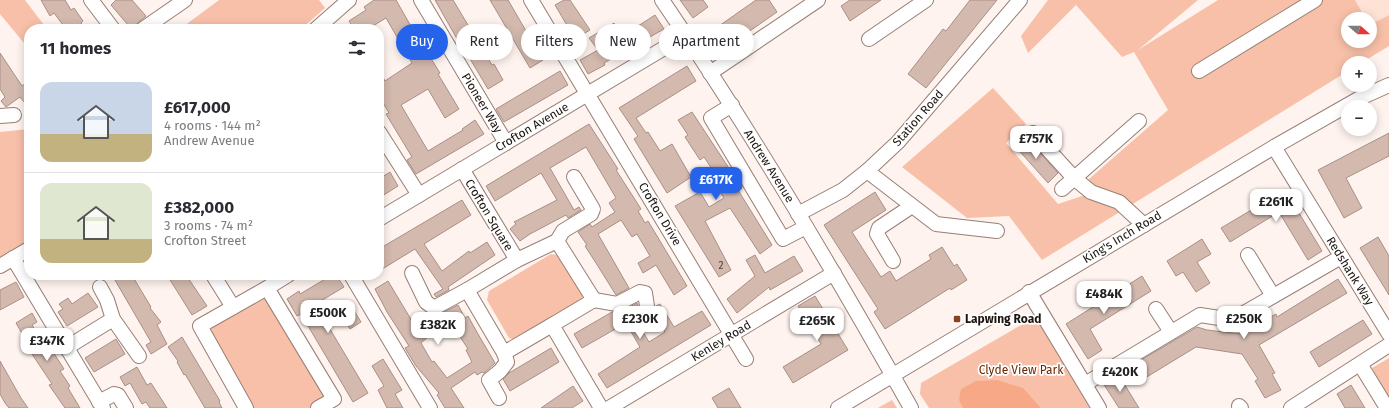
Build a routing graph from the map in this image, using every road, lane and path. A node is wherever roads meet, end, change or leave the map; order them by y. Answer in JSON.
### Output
{"nodes":[{"id":1,"x":91,"y":0,"type":"edge"},
{"id":2,"x":184,"y":0,"type":"edge"},
{"id":3,"x":349,"y":0,"type":"edge"},
{"id":4,"x":421,"y":0,"type":"edge"},
{"id":5,"x":531,"y":0,"type":"edge"},
{"id":6,"x":662,"y":0,"type":"edge"},
{"id":7,"x":818,"y":0,"type":"edge"},
{"id":8,"x":926,"y":0,"type":"edge"},
{"id":9,"x":1020,"y":0,"type":"edge"},
{"id":10,"x":1315,"y":0,"type":"edge"},
{"id":11,"x":334,"y":5,"type":"edge"},
{"id":12,"x":109,"y":24,"type":"edge"},
{"id":13,"x":151,"y":24,"type":"edge"},
{"id":14,"x":320,"y":24,"type":"edge"},
{"id":15,"x":678,"y":24,"type":"edge"},
{"id":16,"x":868,"y":39,"type":"dead end"},
{"id":17,"x":659,"y":51,"type":"edge"},
{"id":18,"x":702,"y":60,"type":"edge"},
{"id":19,"x":1199,"y":71,"type":"dead end"},
{"id":20,"x":710,"y":73,"type":"junction"},
{"id":21,"x":1389,"y":85,"type":"edge"},
{"id":22,"x":589,"y":93,"type":"junction"},
{"id":23,"x":732,"y":105,"type":"junction"},
{"id":24,"x":1139,"y":121,"type":"dead end"},
{"id":25,"x":1032,"y":132,"type":"dead end"},
{"id":26,"x":384,"y":140,"type":"edge"},
{"id":27,"x":506,"y":143,"type":"junction"},
{"id":28,"x":1274,"y":147,"type":"junction"},
{"id":29,"x":462,"y":169,"type":"junction"},
{"id":30,"x":867,"y":171,"type":"junction"},
{"id":31,"x":574,"y":177,"type":"dead end"},
{"id":32,"x":1074,"y":178,"type":"junction"},
{"id":33,"x":1062,"y":189,"type":"dead end"},
{"id":34,"x":419,"y":195,"type":"junction"},
{"id":35,"x":912,"y":206,"type":"junction"},
{"id":36,"x":798,"y":214,"type":"junction"},
{"id":37,"x":384,"y":216,"type":"edge"},
{"id":38,"x":1144,"y":225,"type":"junction"},
{"id":39,"x":806,"y":227,"type":"junction"},
{"id":40,"x":997,"y":231,"type":"dead end"},
{"id":41,"x":557,"y":241,"type":"junction"},
{"id":42,"x":24,"y":252,"type":"edge"},
{"id":43,"x":1248,"y":255,"type":"dead end"},
{"id":44,"x":1340,"y":257,"type":"junction"},
{"id":45,"x":13,"y":258,"type":"junction"},
{"id":46,"x":516,"y":260,"type":"junction"},
{"id":47,"x":894,"y":261,"type":"dead end"},
{"id":48,"x":0,"y":266,"type":"edge"},
{"id":49,"x":412,"y":273,"type":"dead end"},
{"id":50,"x":834,"y":273,"type":"junction"},
{"id":51,"x":24,"y":277,"type":"edge"},
{"id":52,"x":26,"y":280,"type":"edge"},
{"id":53,"x":216,"y":280,"type":"edge"},
{"id":54,"x":280,"y":280,"type":"edge"},
{"id":55,"x":354,"y":280,"type":"edge"},
{"id":56,"x":100,"y":287,"type":"dead end"},
{"id":57,"x":266,"y":288,"type":"junction"},
{"id":58,"x":467,"y":290,"type":"junction"},
{"id":59,"x":1029,"y":292,"type":"junction"},
{"id":60,"x":1273,"y":296,"type":"junction"},
{"id":61,"x":594,"y":300,"type":"junction"},
{"id":62,"x":233,"y":308,"type":"junction"},
{"id":63,"x":1156,"y":309,"type":"dead end"},
{"id":64,"x":113,"y":319,"type":"junction"},
{"id":65,"x":652,"y":320,"type":"dead end"},
{"id":66,"x":552,"y":325,"type":"junction"},
{"id":67,"x":1172,"y":332,"type":"junction"},
{"id":68,"x":732,"y":334,"type":"junction"},
{"id":69,"x":1389,"y":334,"type":"edge"},
{"id":70,"x":1389,"y":345,"type":"edge"},
{"id":71,"x":66,"y":348,"type":"junction"},
{"id":72,"x":504,"y":353,"type":"junction"},
{"id":73,"x":139,"y":356,"type":"dead end"},
{"id":74,"x":746,"y":359,"type":"dead end"},
{"id":75,"x":1360,"y":364,"type":"junction"},
{"id":76,"x":892,"y":376,"type":"junction"},
{"id":77,"x":1085,"y":384,"type":"junction"},
{"id":78,"x":499,"y":398,"type":"dead end"},
{"id":79,"x":101,"y":405,"type":"edge"},
{"id":80,"x":126,"y":408,"type":"edge"},
{"id":81,"x":246,"y":408,"type":"edge"},
{"id":82,"x":318,"y":408,"type":"edge"},
{"id":83,"x":430,"y":408,"type":"edge"},
{"id":84,"x":601,"y":408,"type":"edge"},
{"id":85,"x":609,"y":408,"type":"edge"},
{"id":86,"x":838,"y":408,"type":"edge"},
{"id":87,"x":911,"y":408,"type":"edge"},
{"id":88,"x":1099,"y":408,"type":"edge"},
{"id":89,"x":1291,"y":408,"type":"edge"},
{"id":90,"x":1387,"y":408,"type":"edge"}],
"edges":[{"from":1,"to":12,"type":"street"},
{"from":2,"to":13,"type":"street"},
{"from":3,"to":11,"type":"street"},
{"from":4,"to":27,"type":"street","name":"Pioneer Way"},
{"from":5,"to":22,"type":"street","name":"Crofton Drive"},
{"from":6,"to":15,"type":"street","name":"Andrew Avenue"},
{"from":7,"to":20,"type":"street"},
{"from":8,"to":16,"type":"street"},
{"from":9,"to":30,"type":"street","name":"Station Road"},
{"from":10,"to":19,"type":"street"},
{"from":11,"to":14,"type":"street"},
{"from":17,"to":22,"type":"street","name":"Crofton Avenue"},
{"from":18,"to":20,"type":"street","name":"Andrew Avenue"},
{"from":20,"to":23,"type":"street","name":"Andrew Avenue"},
{"from":21,"to":28,"type":"street","name":"King's Inch Road"},
{"from":22,"to":27,"type":"street","name":"Crofton Avenue"},
{"from":22,"to":68,"type":"street","name":"Crofton Drive"},
{"from":23,"to":36,"type":"street","name":"Andrew Avenue"},
{"from":23,"to":39,"type":"street","name":"Andrew Avenue"},
{"from":24,"to":32,"type":"street"},
{"from":25,"to":32,"type":"street"},
{"from":26,"to":34,"type":"street"},
{"from":27,"to":29,"type":"street","name":"Crofton Avenue"},
{"from":28,"to":38,"type":"street","name":"King's Inch Road"},
{"from":28,"to":44,"type":"street","name":"Redshank Way"},
{"from":29,"to":34,"type":"street","name":"Crofton Avenue"},
{"from":29,"to":46,"type":"street","name":"Crofton Square"},
{"from":30,"to":35,"type":"street"},
{"from":30,"to":36,"type":"street","name":"Station Road"},
{"from":31,"to":41,"type":"street"},
{"from":32,"to":33,"type":"street"},
{"from":32,"to":38,"type":"street"},
{"from":34,"to":37,"type":"street","name":"Crofton Avenue"},
{"from":35,"to":40,"type":"street"},
{"from":35,"to":47,"type":"street"},
{"from":36,"to":39,"type":"street","name":"Andrew Avenue"},
{"from":38,"to":59,"type":"street","name":"King's Inch Road"},
{"from":39,"to":50,"type":"street","name":"Andrew Avenue"},
{"from":41,"to":46,"type":"street","name":"Crofton Square"},
{"from":41,"to":61,"type":"street"},
{"from":42,"to":45,"type":"street"},
{"from":43,"to":60,"type":"street"},
{"from":44,"to":60,"type":"street"},
{"from":44,"to":69,"type":"street","name":"Redshank Way"},
{"from":45,"to":48,"type":"street"},
{"from":45,"to":51,"type":"street"},
{"from":46,"to":58,"type":"street","name":"Crofton Square"},
{"from":49,"to":58,"type":"street","name":"Crofton Square"},
{"from":50,"to":68,"type":"street","name":"Kenley Road"},
{"from":50,"to":76,"type":"street","name":"Andrew Avenue"},
{"from":52,"to":71,"type":"street"},
{"from":53,"to":62,"type":"street"},
{"from":54,"to":57,"type":"street"},
{"from":55,"to":83,"type":"street"},
{"from":56,"to":64,"type":"street"},
{"from":57,"to":62,"type":"street"},
{"from":57,"to":82,"type":"street"},
{"from":58,"to":72,"type":"street"},
{"from":59,"to":76,"type":"street","name":"King's Inch Road"},
{"from":59,"to":77,"type":"street"},
{"from":60,"to":67,"type":"street"},
{"from":61,"to":65,"type":"street"},
{"from":61,"to":66,"type":"street"},
{"from":62,"to":81,"type":"street"},
{"from":63,"to":67,"type":"street"},
{"from":64,"to":71,"type":"street"},
{"from":64,"to":73,"type":"street"},
{"from":66,"to":72,"type":"street"},
{"from":66,"to":84,"type":"street"},
{"from":67,"to":77,"type":"street"},
{"from":68,"to":74,"type":"street","name":"Crofton Drive"},
{"from":68,"to":85,"type":"street","name":"Kenley Road"},
{"from":70,"to":75,"type":"street"},
{"from":71,"to":79,"type":"street"},
{"from":72,"to":78,"type":"street"},
{"from":75,"to":89,"type":"street"},
{"from":75,"to":90,"type":"street"},
{"from":76,"to":86,"type":"street","name":"King's Inch Road"},
{"from":76,"to":87,"type":"street","name":"Andrew Avenue"},
{"from":77,"to":88,"type":"street"},
{"from":79,"to":80,"type":"street"}]}
